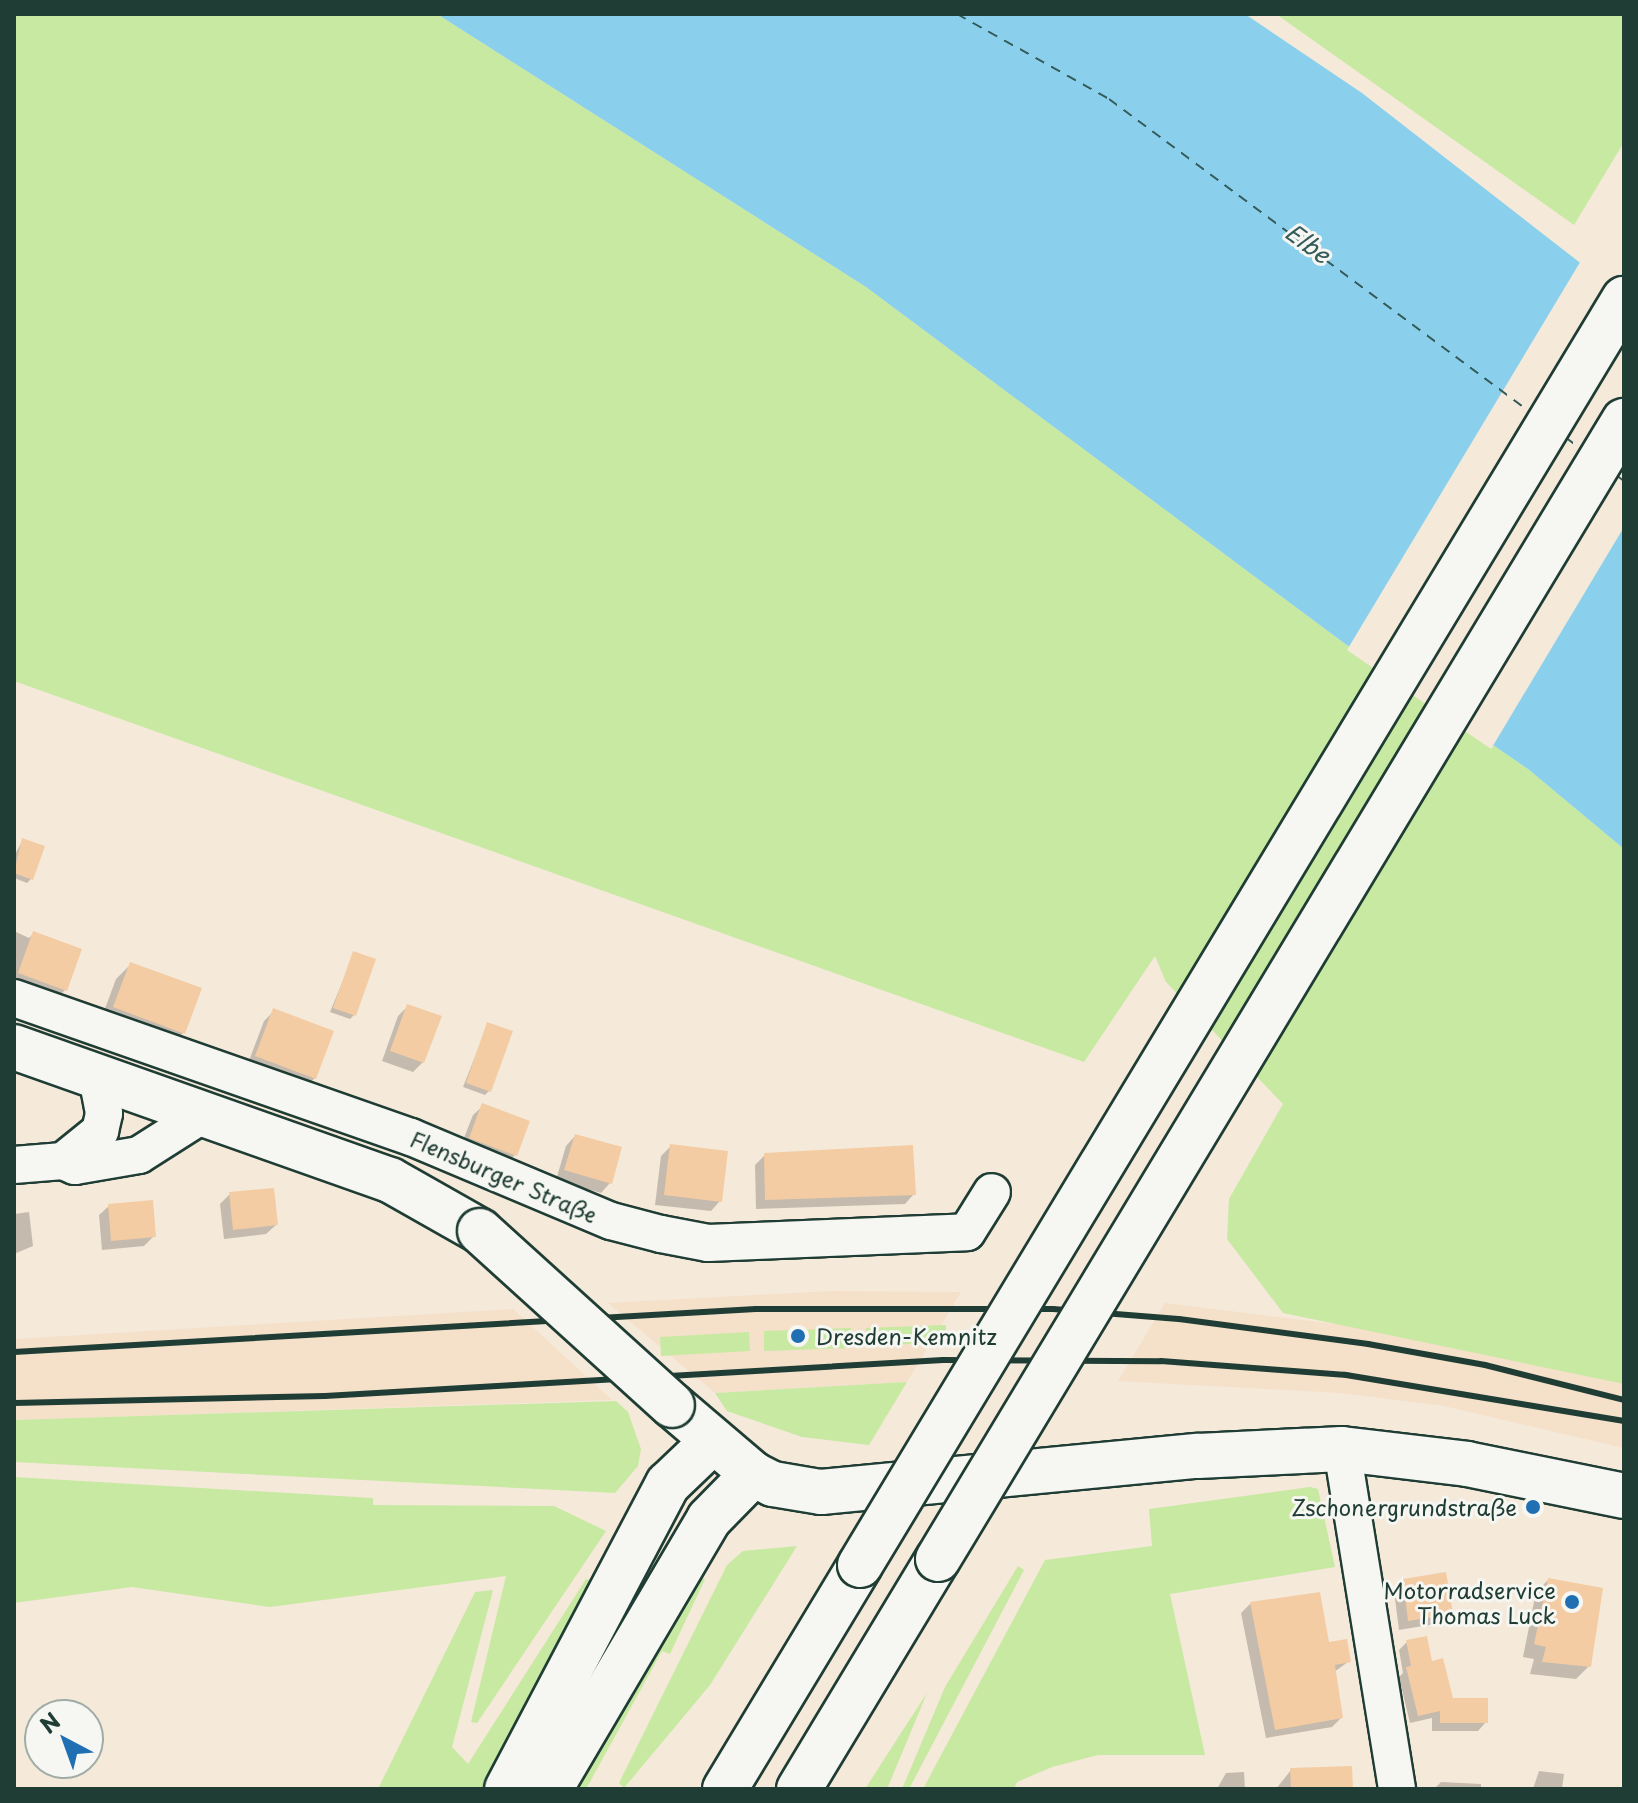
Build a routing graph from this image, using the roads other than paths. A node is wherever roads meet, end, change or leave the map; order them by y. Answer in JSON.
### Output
{"nodes":[{"id":1,"x":1624,"y":299,"type":"edge"},
{"id":2,"x":1624,"y":421,"type":"edge"},
{"id":3,"x":14,"y":998,"type":"edge"},
{"id":4,"x":14,"y":1047,"type":"edge"},
{"id":5,"x":97,"y":1077,"type":"junction"},
{"id":6,"x":202,"y":1115,"type":"junction"},
{"id":7,"x":63,"y":1161,"type":"junction"},
{"id":8,"x":14,"y":1165,"type":"edge"},
{"id":9,"x":992,"y":1192,"type":"dead end"},
{"id":10,"x":712,"y":1442,"type":"junction"},
{"id":11,"x":1342,"y":1449,"type":"junction"},
{"id":12,"x":753,"y":1474,"type":"junction"},
{"id":13,"x":1624,"y":1496,"type":"edge"},
{"id":14,"x":507,"y":1789,"type":"edge"},
{"id":15,"x":550,"y":1789,"type":"edge"},
{"id":16,"x":725,"y":1789,"type":"edge"},
{"id":17,"x":799,"y":1789,"type":"edge"},
{"id":18,"x":1397,"y":1789,"type":"edge"}],
"edges":[{"from":1,"to":16,"type":"main road","bridge":true},
{"from":2,"to":17,"type":"main road","bridge":true},
{"from":3,"to":9,"type":"street","name":"Flensburger Straße"},
{"from":4,"to":5,"type":"main road"},
{"from":5,"to":6,"type":"main road"},
{"from":5,"to":7,"type":"street"},
{"from":6,"to":7,"type":"street"},
{"from":6,"to":10,"type":"main road","bridge":true},
{"from":7,"to":8,"type":"street"},
{"from":10,"to":12,"type":"main road"},
{"from":10,"to":14,"type":"main road"},
{"from":11,"to":12,"type":"main road"},
{"from":11,"to":13,"type":"main road"},
{"from":11,"to":18,"type":"street"},
{"from":12,"to":15,"type":"main road"}]}
